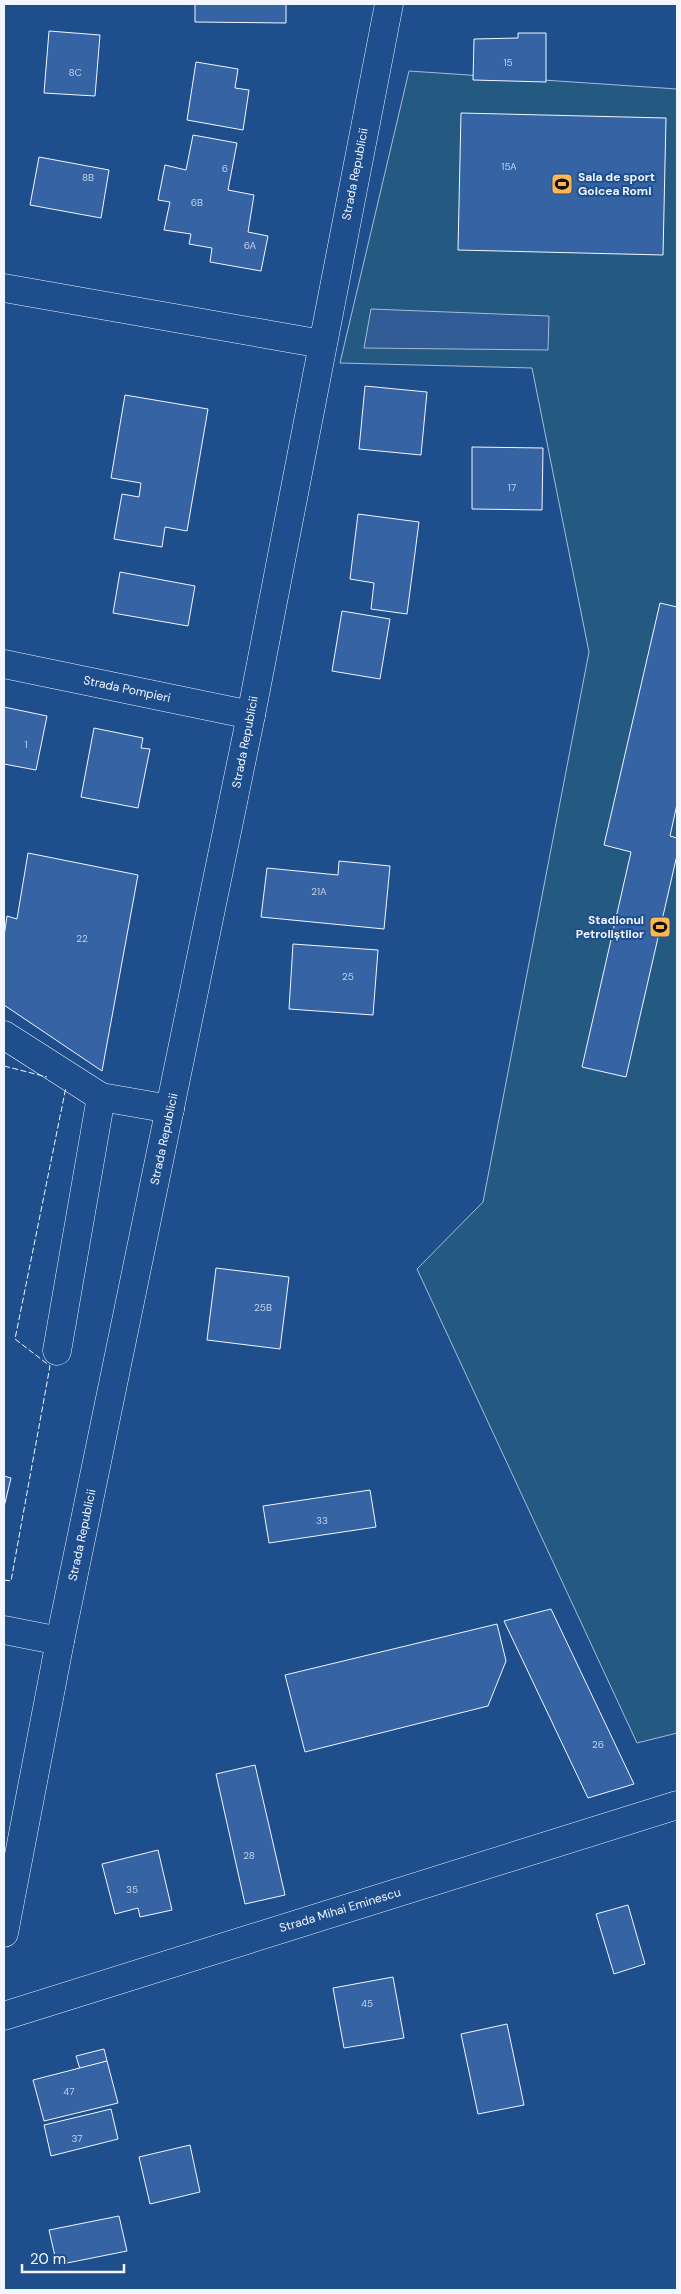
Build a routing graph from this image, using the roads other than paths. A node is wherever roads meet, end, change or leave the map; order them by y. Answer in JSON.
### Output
{"nodes":[{"id":1,"x":389,"y":4,"type":"edge"},
{"id":2,"x":4,"y":288,"type":"edge"},
{"id":3,"x":322,"y":344,"type":"junction"},
{"id":4,"x":4,"y":664,"type":"edge"},
{"id":5,"x":251,"y":715,"type":"junction"},
{"id":6,"x":4,"y":1035,"type":"edge"},
{"id":7,"x":101,"y":1097,"type":"junction"},
{"id":8,"x":170,"y":1109,"type":"junction"},
{"id":9,"x":57,"y":1351,"type":"dead end"},
{"id":10,"x":4,"y":1630,"type":"edge"},
{"id":11,"x":60,"y":1641,"type":"junction"},
{"id":12,"x":677,"y":1805,"type":"edge"},
{"id":13,"x":4,"y":1933,"type":"edge"},
{"id":14,"x":4,"y":2016,"type":"edge"}],
"edges":[{"from":1,"to":3,"type":"main road","name":"Strada Republicii"},
{"from":2,"to":3,"type":"main road"},
{"from":3,"to":5,"type":"main road","name":"Strada Republicii"},
{"from":4,"to":5,"type":"main road","name":"Strada Pompieri"},
{"from":5,"to":8,"type":"main road","name":"Strada Republicii"},
{"from":6,"to":7,"type":"main road"},
{"from":7,"to":8,"type":"main road"},
{"from":7,"to":9,"type":"main road"},
{"from":8,"to":11,"type":"main road","name":"Strada Republicii"},
{"from":10,"to":11,"type":"main road"},
{"from":11,"to":13,"type":"main road","name":"Strada Republicii"},
{"from":12,"to":14,"type":"main road","name":"Strada Mihai Eminescu"}]}
